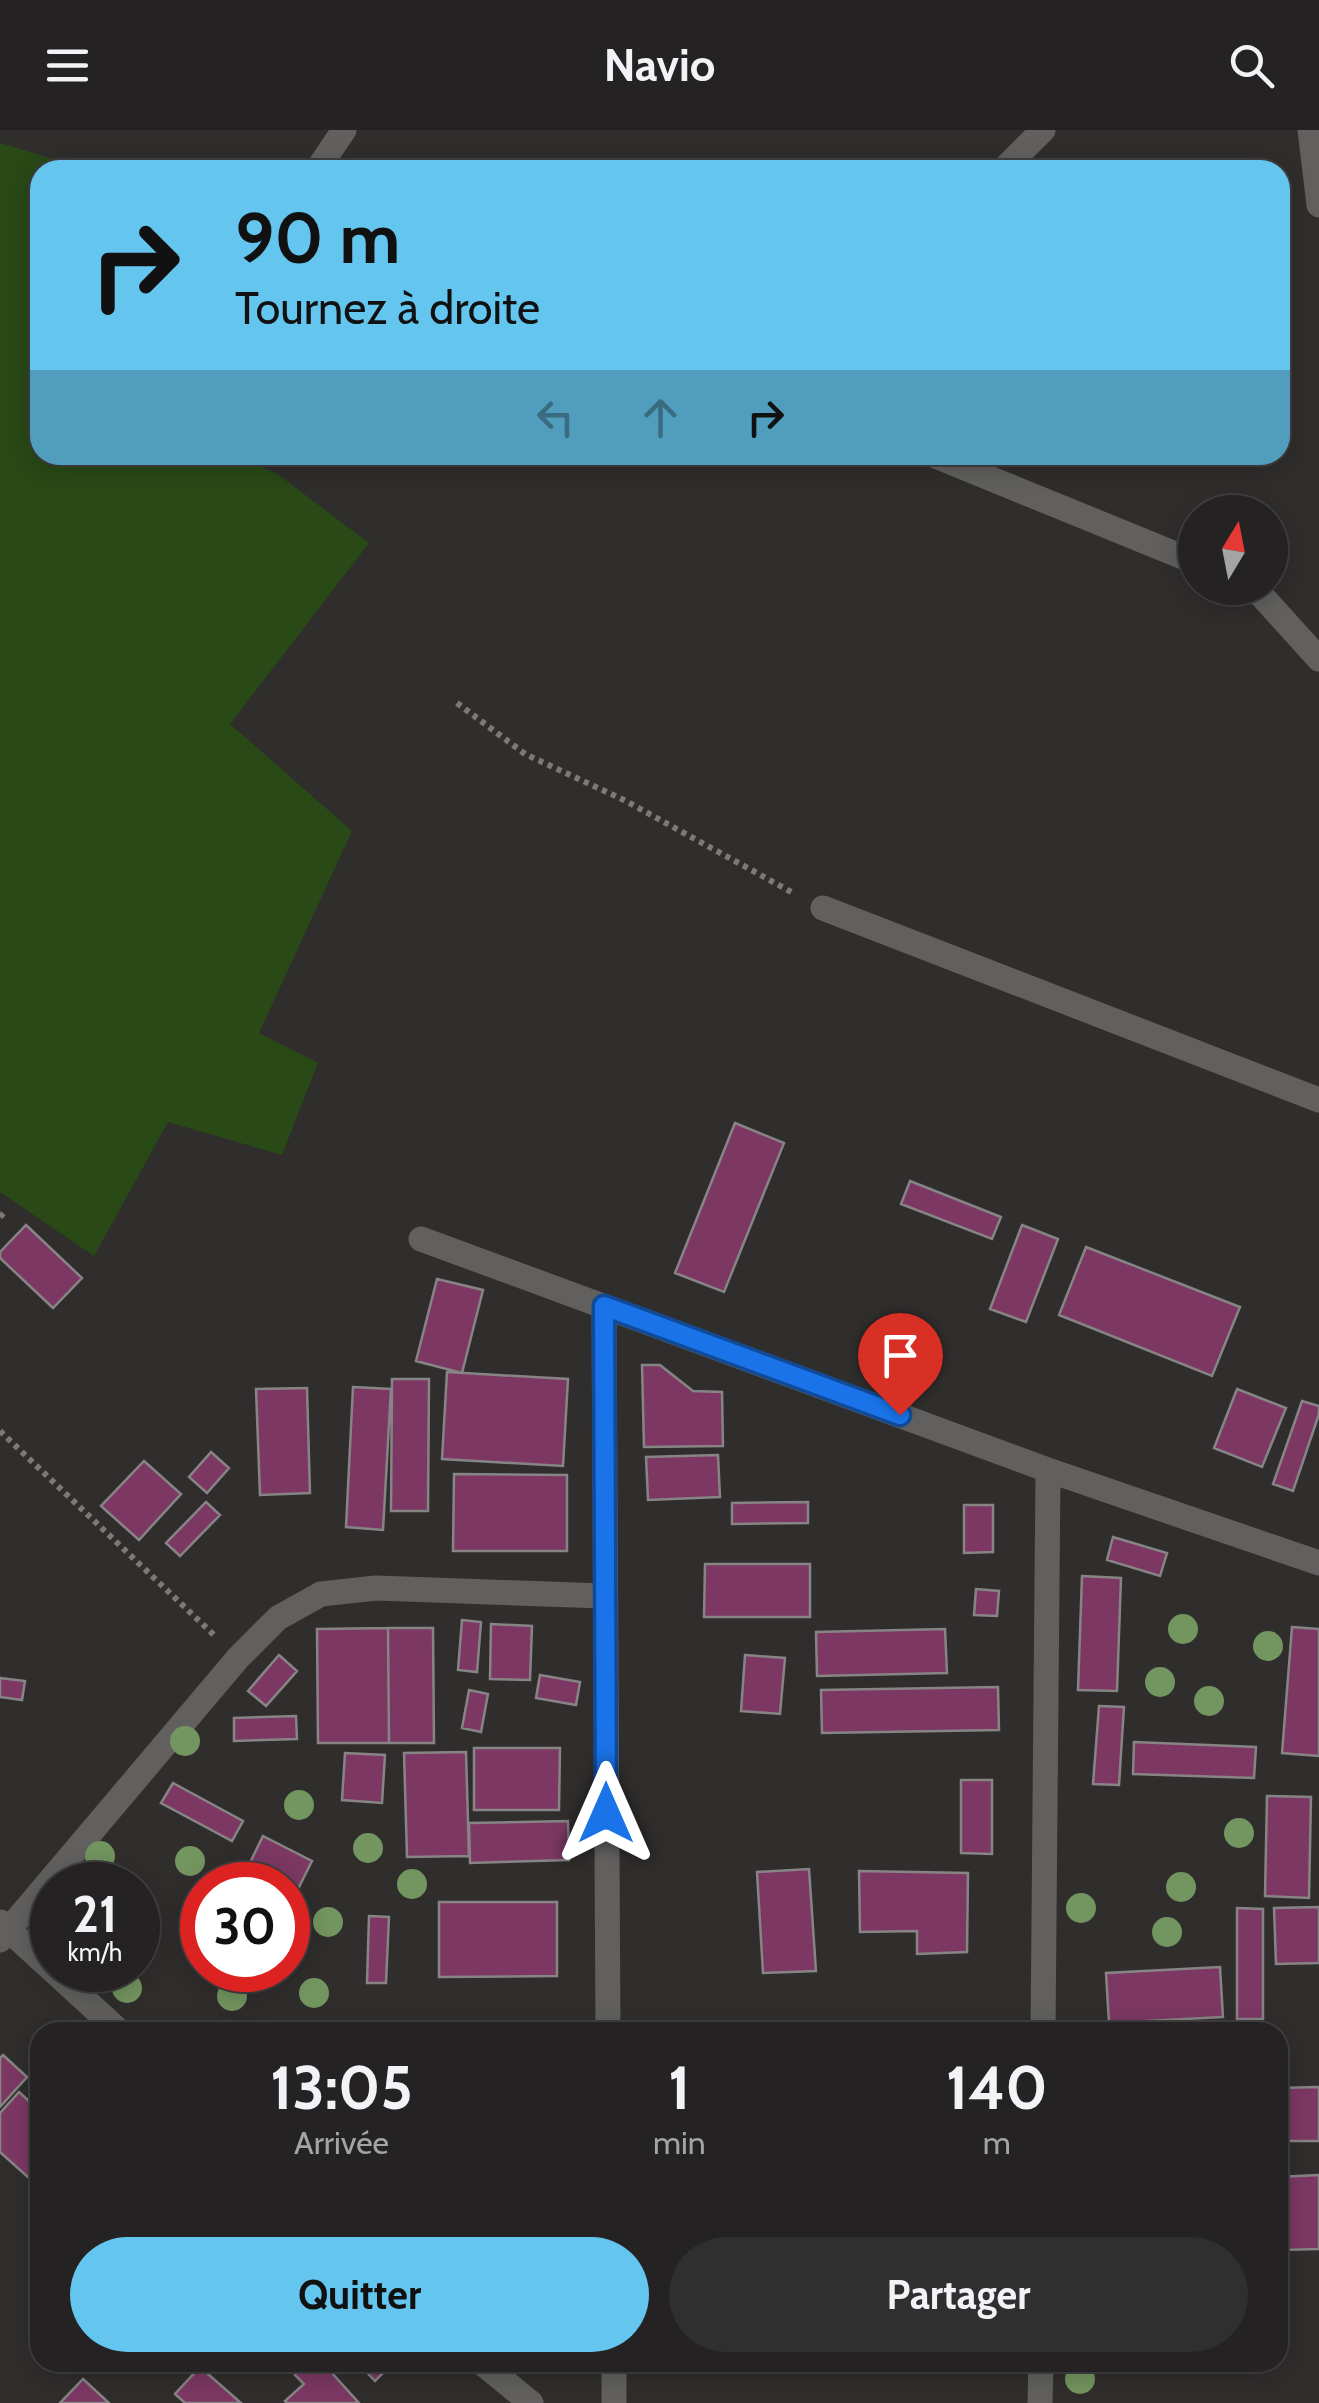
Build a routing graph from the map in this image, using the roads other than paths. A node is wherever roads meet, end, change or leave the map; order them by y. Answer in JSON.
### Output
{"nodes":[{"id":1,"x":344,"y":130,"type":"edge"},
{"id":2,"x":1043,"y":130,"type":"edge"},
{"id":3,"x":1310,"y":130,"type":"edge"},
{"id":4,"x":324,"y":160,"type":"edge"},
{"id":5,"x":1013,"y":160,"type":"edge"},
{"id":6,"x":1319,"y":205,"type":"edge"},
{"id":7,"x":957,"y":465,"type":"edge"},
{"id":8,"x":1178,"y":555,"type":"edge"},
{"id":9,"x":1270,"y":605,"type":"edge"},
{"id":10,"x":1319,"y":658,"type":"edge"},
{"id":11,"x":823,"y":908,"type":"road end"},
{"id":12,"x":1319,"y":1100,"type":"edge"},
{"id":13,"x":421,"y":1239,"type":"dead end"},
{"id":14,"x":604,"y":1306,"type":"junction"},
{"id":15,"x":1048,"y":1470,"type":"junction"},
{"id":16,"x":1319,"y":1563,"type":"edge"},
{"id":17,"x":604,"y":1596,"type":"junction"},
{"id":18,"x":3,"y":1931,"type":"edge"},
{"id":19,"x":108,"y":2022,"type":"edge"},
{"id":20,"x":608,"y":2022,"type":"edge"},
{"id":21,"x":1044,"y":2022,"type":"edge"},
{"id":22,"x":493,"y":2372,"type":"edge"},
{"id":23,"x":614,"y":2372,"type":"edge"},
{"id":24,"x":1041,"y":2372,"type":"edge"},
{"id":25,"x":531,"y":2403,"type":"edge"},
{"id":26,"x":614,"y":2403,"type":"edge"},
{"id":27,"x":1040,"y":2403,"type":"edge"}],
"edges":[{"from":1,"to":4,"type":"street"},
{"from":2,"to":5,"type":"street"},
{"from":3,"to":6,"type":"street"},
{"from":7,"to":8,"type":"street"},
{"from":9,"to":10,"type":"street"},
{"from":11,"to":12,"type":"street"},
{"from":13,"to":14,"type":"street"},
{"from":14,"to":15,"type":"street"},
{"from":14,"to":17,"type":"street"},
{"from":15,"to":16,"type":"street"},
{"from":15,"to":21,"type":"street"},
{"from":17,"to":18,"type":"street"},
{"from":17,"to":20,"type":"street"},
{"from":18,"to":19,"type":"street"},
{"from":22,"to":25,"type":"street"},
{"from":23,"to":26,"type":"street"},
{"from":24,"to":27,"type":"street"}]}
